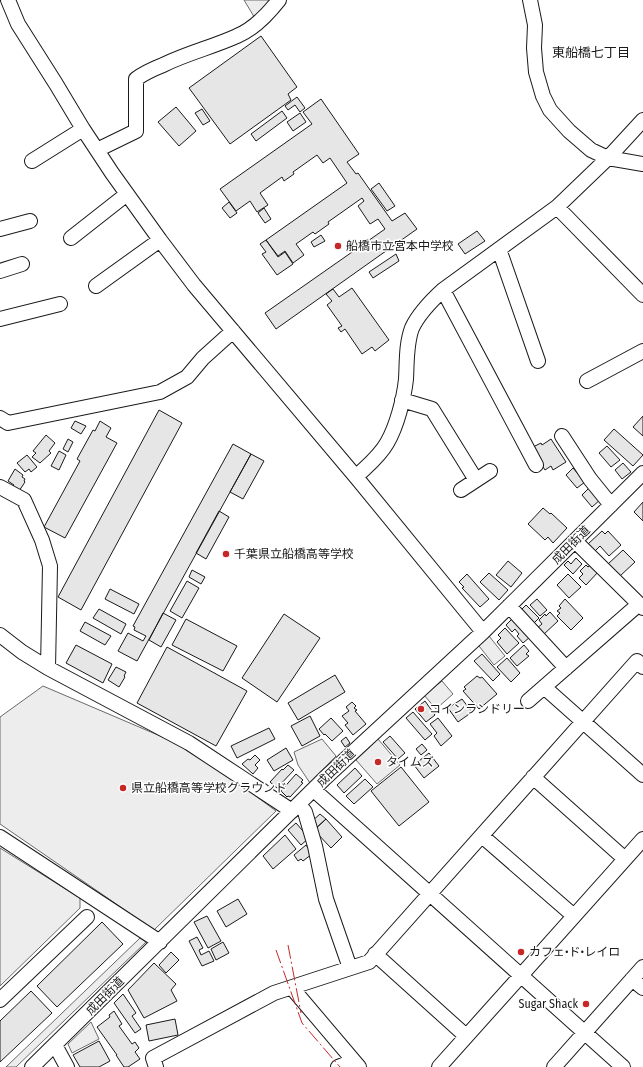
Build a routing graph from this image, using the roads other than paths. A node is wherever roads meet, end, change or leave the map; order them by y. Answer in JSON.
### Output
{"nodes":[{"id":1,"x":8,"y":0,"type":"edge"},
{"id":2,"x":279,"y":0,"type":"edge"},
{"id":3,"x":530,"y":0,"type":"edge"},
{"id":4,"x":643,"y":120,"type":"edge"},
{"id":5,"x":83,"y":129,"type":"junction"},
{"id":6,"x":97,"y":150,"type":"junction"},
{"id":7,"x":608,"y":158,"type":"junction"},
{"id":8,"x":32,"y":161,"type":"dead end"},
{"id":9,"x":643,"y":164,"type":"edge"},
{"id":10,"x":127,"y":194,"type":"junction"},
{"id":11,"x":557,"y":207,"type":"junction"},
{"id":12,"x":30,"y":221,"type":"dead end"},
{"id":13,"x":0,"y":229,"type":"edge"},
{"id":14,"x":71,"y":238,"type":"dead end"},
{"id":15,"x":160,"y":240,"type":"junction"},
{"id":16,"x":499,"y":249,"type":"junction"},
{"id":17,"x":22,"y":264,"type":"dead end"},
{"id":18,"x":0,"y":271,"type":"edge"},
{"id":19,"x":96,"y":286,"type":"dead end"},
{"id":20,"x":443,"y":290,"type":"junction"},
{"id":21,"x":643,"y":294,"type":"edge"},
{"id":22,"x":60,"y":304,"type":"dead end"},
{"id":23,"x":0,"y":319,"type":"edge"},
{"id":24,"x":233,"y":331,"type":"junction"},
{"id":25,"x":643,"y":351,"type":"edge"},
{"id":26,"x":538,"y":361,"type":"dead end"},
{"id":27,"x":587,"y":382,"type":"dead end"},
{"id":28,"x":402,"y":400,"type":"junction"},
{"id":29,"x":3,"y":425,"type":"edge"},
{"id":30,"x":562,"y":436,"type":"dead end"},
{"id":31,"x":536,"y":465,"type":"dead end"},
{"id":32,"x":490,"y":471,"type":"dead end"},
{"id":33,"x":643,"y":473,"type":"edge"},
{"id":34,"x":356,"y":476,"type":"junction"},
{"id":35,"x":476,"y":480,"type":"junction"},
{"id":36,"x":0,"y":486,"type":"edge"},
{"id":37,"x":460,"y":490,"type":"dead end"},
{"id":38,"x":611,"y":505,"type":"junction"},
{"id":39,"x":575,"y":541,"type":"junction"},
{"id":40,"x":509,"y":606,"type":"junction"},
{"id":41,"x":641,"y":606,"type":"edge"},
{"id":42,"x":483,"y":632,"type":"junction"},
{"id":43,"x":0,"y":635,"type":"edge"},
{"id":44,"x":643,"y":667,"type":"edge"},
{"id":45,"x":48,"y":668,"type":"junction"},
{"id":46,"x":566,"y":668,"type":"junction"},
{"id":47,"x":544,"y":687,"type":"junction"},
{"id":48,"x":528,"y":701,"type":"dead end"},
{"id":49,"x":583,"y":721,"type":"junction"},
{"id":50,"x":643,"y":775,"type":"edge"},
{"id":51,"x":533,"y":778,"type":"junction"},
{"id":52,"x":314,"y":790,"type":"junction"},
{"id":53,"x":295,"y":807,"type":"junction"},
{"id":54,"x":482,"y":836,"type":"junction"},
{"id":55,"x":0,"y":837,"type":"edge"},
{"id":56,"x":643,"y":839,"type":"edge"},
{"id":57,"x":625,"y":859,"type":"junction"},
{"id":58,"x":429,"y":892,"type":"junction"},
{"id":59,"x":574,"y":916,"type":"junction"},
{"id":60,"x":87,"y":917,"type":"dead end"},
{"id":61,"x":160,"y":942,"type":"junction"},
{"id":62,"x":375,"y":954,"type":"junction"},
{"id":63,"x":643,"y":967,"type":"edge"},
{"id":64,"x":350,"y":968,"type":"junction"},
{"id":65,"x":521,"y":975,"type":"junction"},
{"id":66,"x":632,"y":979,"type":"junction"},
{"id":67,"x":292,"y":988,"type":"junction"},
{"id":68,"x":643,"y":988,"type":"edge"},
{"id":69,"x":0,"y":1000,"type":"edge"},
{"id":70,"x":585,"y":1032,"type":"junction"},
{"id":71,"x":466,"y":1036,"type":"junction"},
{"id":72,"x":55,"y":1045,"type":"junction"},
{"id":73,"x":356,"y":1064,"type":"edge"},
{"id":74,"x":38,"y":1065,"type":"edge"},
{"id":75,"x":67,"y":1067,"type":"edge"},
{"id":76,"x":156,"y":1067,"type":"edge"},
{"id":77,"x":338,"y":1067,"type":"edge"},
{"id":78,"x":439,"y":1067,"type":"edge"},
{"id":79,"x":554,"y":1067,"type":"edge"},
{"id":80,"x":624,"y":1067,"type":"edge"}],
"edges":[{"from":1,"to":5,"type":"street"},
{"from":2,"to":6,"type":"street"},
{"from":3,"to":7,"type":"street"},
{"from":4,"to":7,"type":"street"},
{"from":5,"to":6,"type":"street"},
{"from":5,"to":8,"type":"street"},
{"from":6,"to":10,"type":"street"},
{"from":7,"to":9,"type":"street"},
{"from":7,"to":11,"type":"street"},
{"from":10,"to":14,"type":"street"},
{"from":10,"to":15,"type":"street"},
{"from":11,"to":16,"type":"street"},
{"from":11,"to":21,"type":"street"},
{"from":12,"to":13,"type":"street"},
{"from":15,"to":19,"type":"street"},
{"from":15,"to":24,"type":"street"},
{"from":16,"to":20,"type":"street"},
{"from":16,"to":26,"type":"street"},
{"from":17,"to":18,"type":"street"},
{"from":20,"to":28,"type":"street"},
{"from":20,"to":31,"type":"street"},
{"from":22,"to":23,"type":"street"},
{"from":24,"to":29,"type":"street"},
{"from":24,"to":34,"type":"street"},
{"from":25,"to":27,"type":"street"},
{"from":28,"to":34,"type":"street"},
{"from":28,"to":35,"type":"street"},
{"from":30,"to":38,"type":"street"},
{"from":32,"to":35,"type":"street"},
{"from":33,"to":38,"type":"street","name":"成田街道"},
{"from":34,"to":42,"type":"street"},
{"from":35,"to":37,"type":"street"},
{"from":36,"to":45,"type":"street"},
{"from":38,"to":39,"type":"street","name":"成田街道"},
{"from":39,"to":40,"type":"street","name":"成田街道"},
{"from":39,"to":41,"type":"street"},
{"from":40,"to":42,"type":"street","name":"成田街道"},
{"from":40,"to":46,"type":"street"},
{"from":41,"to":46,"type":"street"},
{"from":42,"to":52,"type":"street","name":"成田街道"},
{"from":43,"to":45,"type":"street"},
{"from":44,"to":49,"type":"street"},
{"from":45,"to":53,"type":"street"},
{"from":46,"to":47,"type":"street"},
{"from":47,"to":48,"type":"street"},
{"from":47,"to":49,"type":"street"},
{"from":49,"to":50,"type":"street"},
{"from":49,"to":51,"type":"street"},
{"from":51,"to":54,"type":"street"},
{"from":51,"to":57,"type":"street"},
{"from":52,"to":53,"type":"street","name":"成田街道"},
{"from":52,"to":58,"type":"street"},
{"from":53,"to":61,"type":"street","name":"成田街道"},
{"from":53,"to":64,"type":"street"},
{"from":54,"to":58,"type":"street"},
{"from":54,"to":59,"type":"street"},
{"from":55,"to":61,"type":"street"},
{"from":56,"to":57,"type":"street"},
{"from":57,"to":59,"type":"street"},
{"from":58,"to":62,"type":"street"},
{"from":58,"to":65,"type":"street"},
{"from":59,"to":65,"type":"street"},
{"from":60,"to":69,"type":"street"},
{"from":61,"to":72,"type":"street","name":"成田街道"},
{"from":62,"to":64,"type":"street"},
{"from":62,"to":71,"type":"street"},
{"from":63,"to":66,"type":"street"},
{"from":64,"to":67,"type":"street"},
{"from":65,"to":70,"type":"street"},
{"from":65,"to":71,"type":"street"},
{"from":66,"to":68,"type":"street"},
{"from":66,"to":70,"type":"street"},
{"from":67,"to":73,"type":"street"},
{"from":67,"to":76,"type":"street"},
{"from":70,"to":79,"type":"street"},
{"from":70,"to":80,"type":"street"},
{"from":71,"to":78,"type":"street"},
{"from":72,"to":74,"type":"street","name":"成田街道"},
{"from":72,"to":75,"type":"street"},
{"from":73,"to":77,"type":"street"}]}
